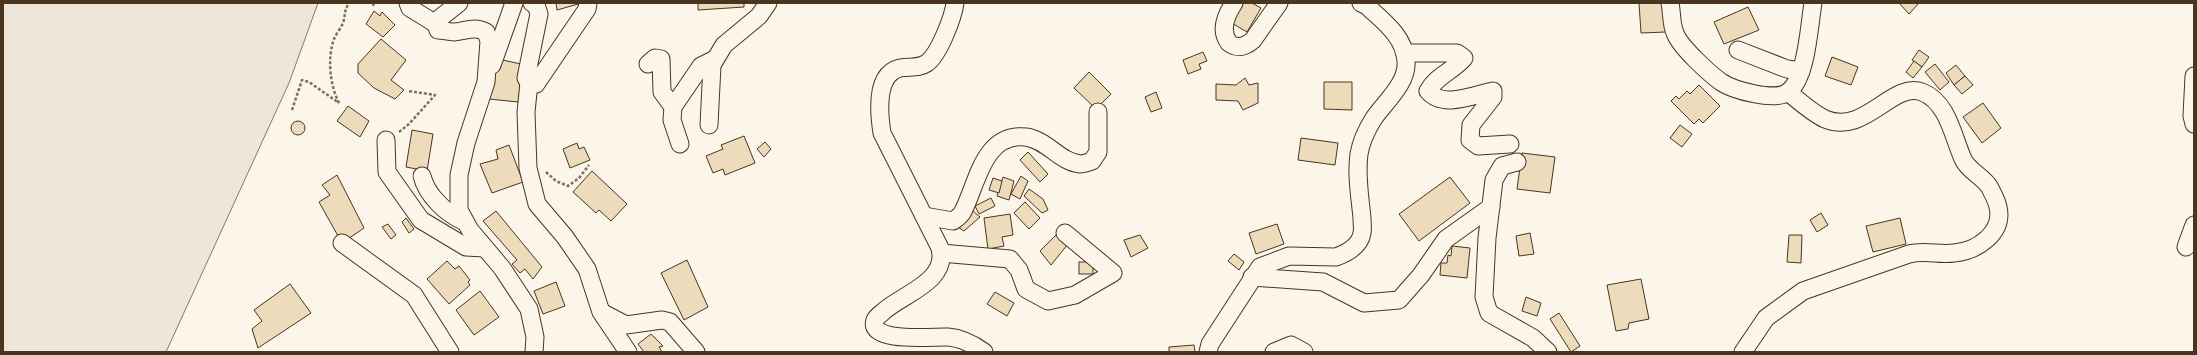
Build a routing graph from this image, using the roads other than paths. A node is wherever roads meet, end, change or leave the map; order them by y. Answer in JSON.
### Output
{"nodes":[{"id":1,"x":408,"y":3,"type":"edge"},
{"id":2,"x":459,"y":3,"type":"edge"},
{"id":3,"x":514,"y":3,"type":"edge"},
{"id":4,"x":532,"y":3,"type":"edge"},
{"id":5,"x":588,"y":3,"type":"edge"},
{"id":6,"x":768,"y":3,"type":"edge"},
{"id":7,"x":955,"y":3,"type":"edge"},
{"id":8,"x":1234,"y":3,"type":"edge"},
{"id":9,"x":1279,"y":3,"type":"edge"},
{"id":10,"x":1361,"y":3,"type":"edge"},
{"id":11,"x":1670,"y":3,"type":"edge"},
{"id":12,"x":1809,"y":5,"type":"edge"},
{"id":13,"x":436,"y":24,"type":"junction"},
{"id":14,"x":1738,"y":50,"type":"dead end"},
{"id":15,"x":1405,"y":52,"type":"junction"},
{"id":16,"x":715,"y":59,"type":"junction"},
{"id":17,"x":648,"y":64,"type":"dead end"},
{"id":18,"x":1802,"y":71,"type":"junction"},
{"id":19,"x":2194,"y":76,"type":"edge"},
{"id":20,"x":486,"y":82,"type":"junction"},
{"id":21,"x":530,"y":83,"type":"junction"},
{"id":22,"x":1788,"y":92,"type":"junction"},
{"id":23,"x":673,"y":107,"type":"junction"},
{"id":24,"x":1098,"y":112,"type":"dead end"},
{"id":25,"x":2194,"y":124,"type":"edge"},
{"id":26,"x":708,"y":125,"type":"dead end"},
{"id":27,"x":386,"y":140,"type":"road end"},
{"id":28,"x":680,"y":144,"type":"dead end"},
{"id":29,"x":1510,"y":144,"type":"dead end"},
{"id":30,"x":1518,"y":162,"type":"dead end"},
{"id":31,"x":422,"y":176,"type":"dead end"},
{"id":32,"x":1491,"y":207,"type":"junction"},
{"id":33,"x":924,"y":216,"type":"junction"},
{"id":34,"x":464,"y":221,"type":"junction"},
{"id":35,"x":2194,"y":225,"type":"edge"},
{"id":36,"x":1065,"y":233,"type":"dead end"},
{"id":37,"x":342,"y":243,"type":"dead end"},
{"id":38,"x":2186,"y":247,"type":"dead end"},
{"id":39,"x":485,"y":248,"type":"junction"},
{"id":40,"x":941,"y":253,"type":"junction"},
{"id":41,"x":1252,"y":277,"type":"junction"},
{"id":42,"x":600,"y":312,"type":"junction"},
{"id":43,"x":450,"y":352,"type":"edge"},
{"id":44,"x":534,"y":352,"type":"edge"},
{"id":45,"x":628,"y":352,"type":"edge"},
{"id":46,"x":696,"y":352,"type":"edge"},
{"id":47,"x":984,"y":352,"type":"edge"},
{"id":48,"x":1208,"y":352,"type":"edge"},
{"id":49,"x":1274,"y":352,"type":"edge"},
{"id":50,"x":1304,"y":352,"type":"edge"},
{"id":51,"x":1548,"y":352,"type":"edge"},
{"id":52,"x":1743,"y":352,"type":"edge"}],
"edges":[{"from":1,"to":13,"type":"street"},
{"from":2,"to":13,"type":"street"},
{"from":3,"to":20,"type":"street"},
{"from":4,"to":21,"type":"street"},
{"from":5,"to":21,"type":"street"},
{"from":6,"to":16,"type":"street"},
{"from":7,"to":33,"type":"street"},
{"from":8,"to":9,"type":"street"},
{"from":10,"to":15,"type":"street"},
{"from":11,"to":22,"type":"street"},
{"from":12,"to":18,"type":"street"},
{"from":13,"to":20,"type":"street"},
{"from":14,"to":18,"type":"street"},
{"from":15,"to":29,"type":"street"},
{"from":15,"to":41,"type":"street"},
{"from":16,"to":23,"type":"street"},
{"from":16,"to":26,"type":"street"},
{"from":17,"to":23,"type":"street"},
{"from":18,"to":22,"type":"street"},
{"from":19,"to":25,"type":"street"},
{"from":20,"to":34,"type":"street"},
{"from":21,"to":42,"type":"street"},
{"from":22,"to":52,"type":"street"},
{"from":23,"to":28,"type":"street"},
{"from":24,"to":33,"type":"street"},
{"from":27,"to":39,"type":"street"},
{"from":30,"to":32,"type":"street"},
{"from":31,"to":34,"type":"street"},
{"from":32,"to":41,"type":"street"},
{"from":32,"to":51,"type":"street"},
{"from":33,"to":40,"type":"street"},
{"from":34,"to":39,"type":"street"},
{"from":35,"to":38,"type":"street"},
{"from":36,"to":40,"type":"street"},
{"from":37,"to":43,"type":"street"},
{"from":39,"to":44,"type":"street"},
{"from":40,"to":47,"type":"street"},
{"from":41,"to":48,"type":"street"},
{"from":42,"to":45,"type":"street"},
{"from":42,"to":46,"type":"street"},
{"from":49,"to":50,"type":"street"}]}
